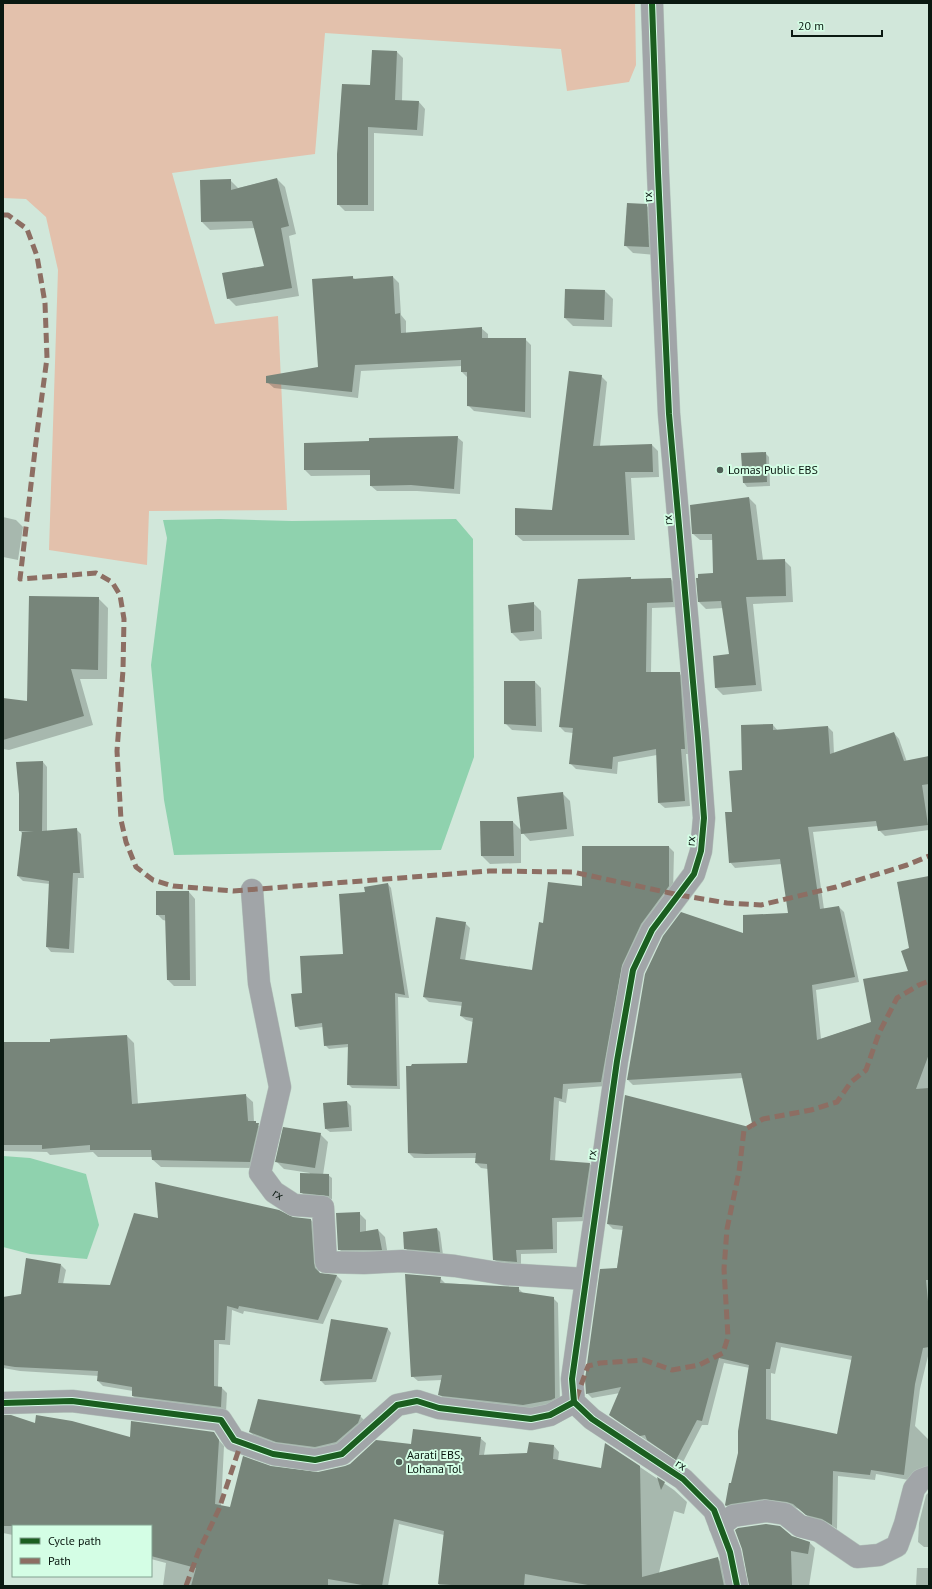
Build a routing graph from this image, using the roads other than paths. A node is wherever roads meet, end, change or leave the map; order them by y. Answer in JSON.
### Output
{"nodes":[{"id":1,"x":652,"y":3,"type":"edge"},
{"id":2,"x":252,"y":890,"type":"dead end"},
{"id":3,"x":586,"y":1279,"type":"junction"},
{"id":4,"x":574,"y":1402,"type":"junction"},
{"id":5,"x":3,"y":1403,"type":"edge"},
{"id":6,"x":929,"y":1477,"type":"edge"},
{"id":7,"x":720,"y":1526,"type":"junction"},
{"id":8,"x":737,"y":1586,"type":"edge"}],
"edges":[{"from":1,"to":3,"type":"street","name":"rx"},
{"from":2,"to":3,"type":"street","name":"rx"},
{"from":3,"to":4,"type":"street","name":"rx"},
{"from":4,"to":5,"type":"street"},
{"from":4,"to":7,"type":"street","name":"rx"},
{"from":6,"to":7,"type":"street"},
{"from":7,"to":8,"type":"street","name":"rx"}]}
